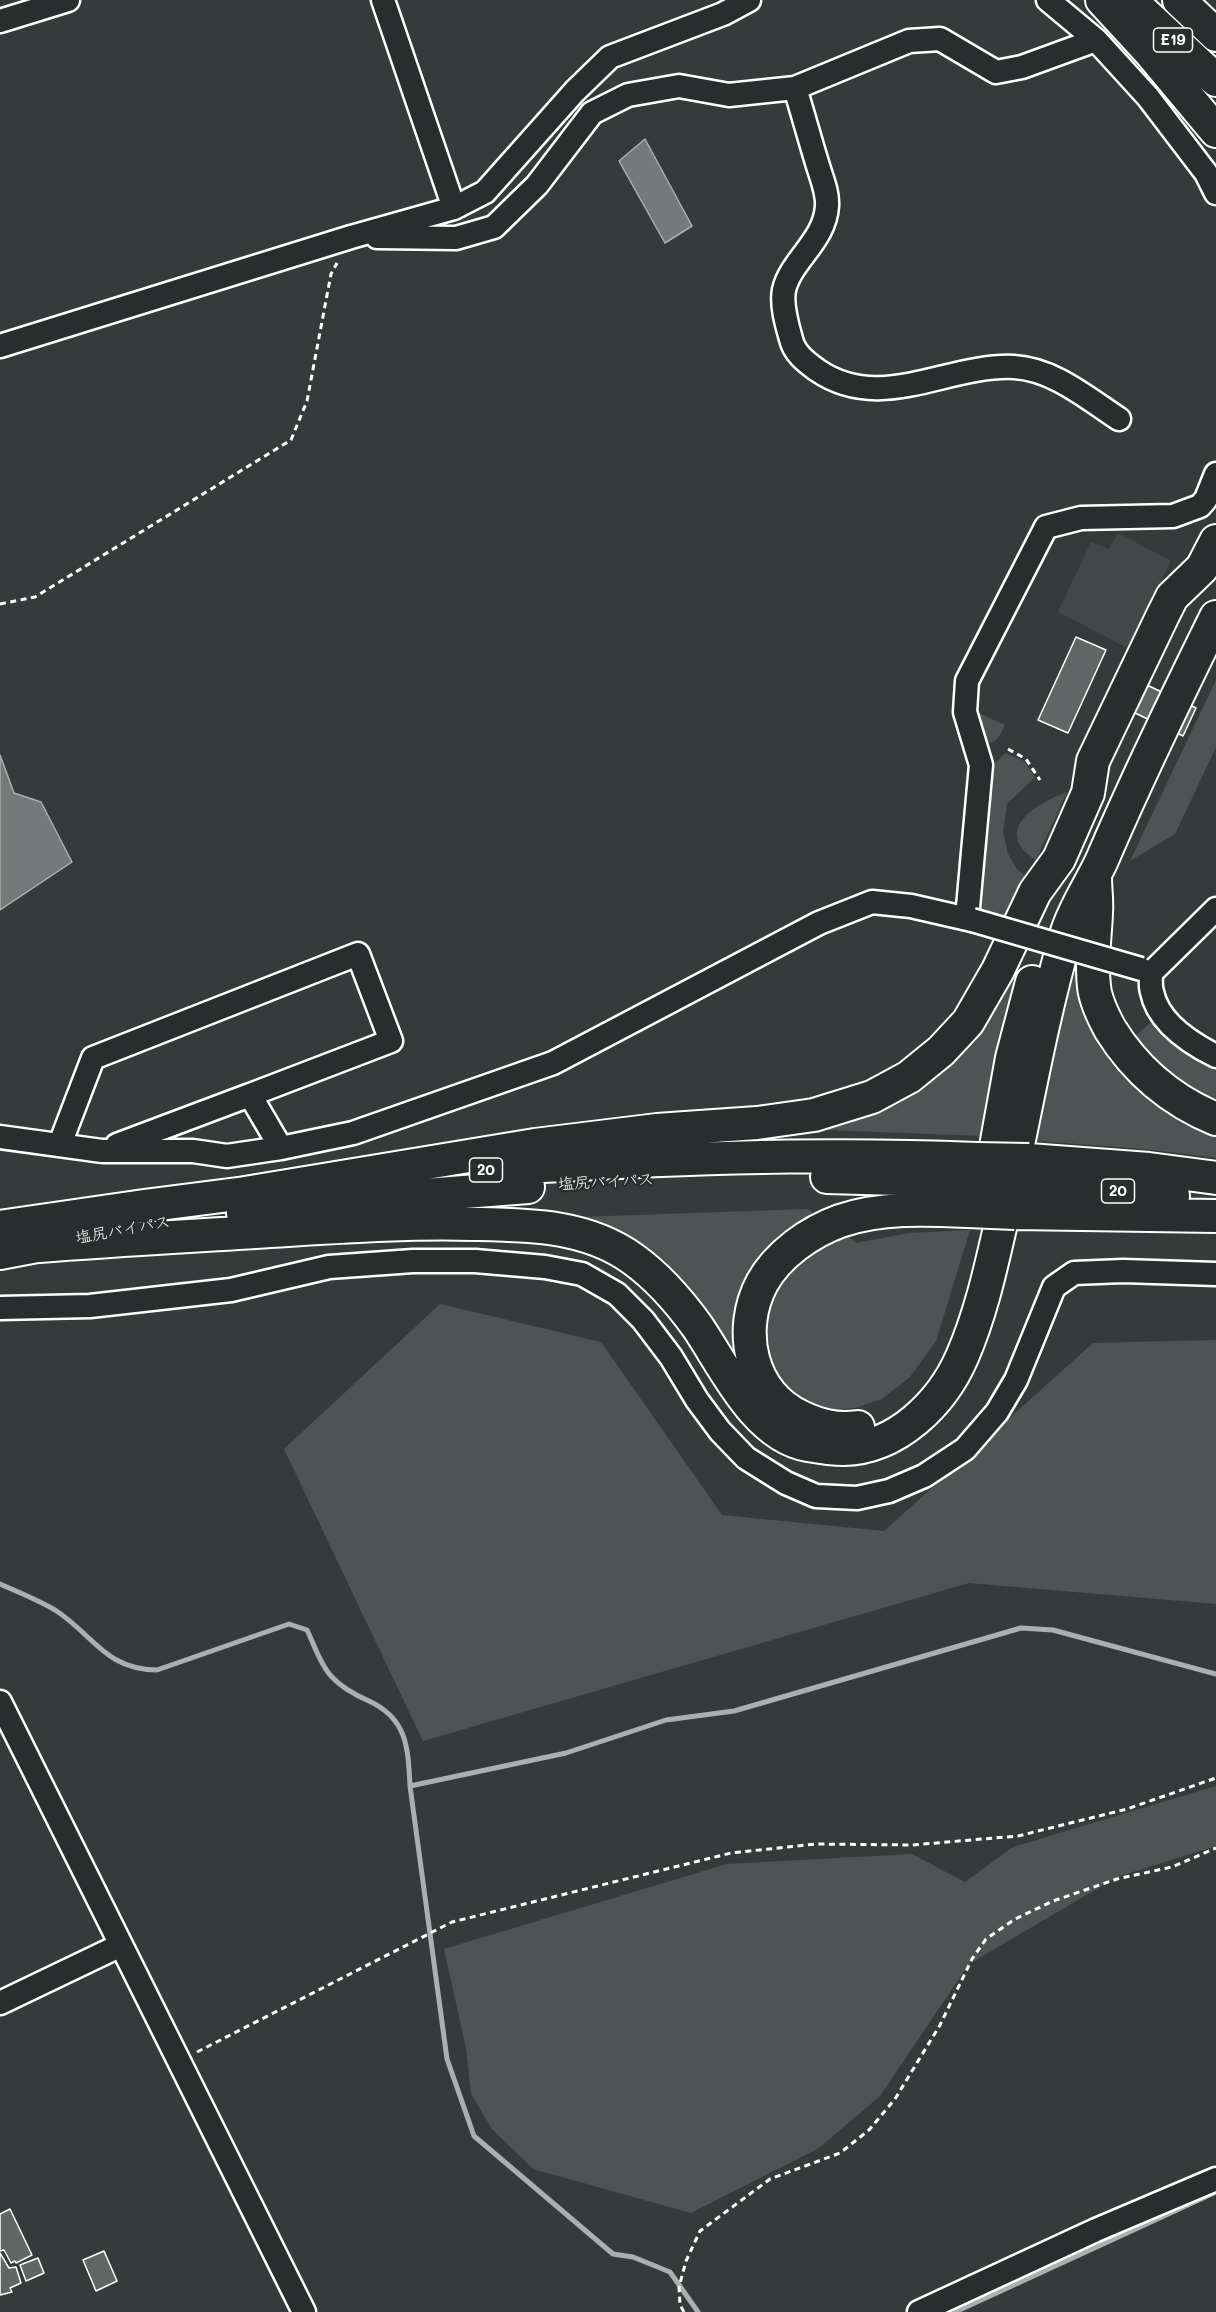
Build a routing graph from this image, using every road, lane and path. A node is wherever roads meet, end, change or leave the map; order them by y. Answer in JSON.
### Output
{"nodes":[{"id":1,"x":68,"y":0,"type":"edge"},
{"id":2,"x":382,"y":0,"type":"edge"},
{"id":3,"x":749,"y":0,"type":"edge"},
{"id":4,"x":1048,"y":0,"type":"edge"},
{"id":5,"x":1102,"y":0,"type":"edge"},
{"id":6,"x":1130,"y":0,"type":"edge"},
{"id":7,"x":1179,"y":0,"type":"edge"},
{"id":8,"x":1187,"y":0,"type":"edge"},
{"id":9,"x":0,"y":21,"type":"edge"},
{"id":10,"x":1216,"y":24,"type":"edge"},
{"id":11,"x":1216,"y":35,"type":"edge"},
{"id":12,"x":1096,"y":40,"type":"junction"},
{"id":13,"x":1216,"y":80,"type":"edge"},
{"id":14,"x":795,"y":88,"type":"junction"},
{"id":15,"x":1216,"y":131,"type":"edge"},
{"id":16,"x":1216,"y":193,"type":"edge"},
{"id":17,"x":454,"y":208,"type":"junction"},
{"id":18,"x":351,"y":237,"type":"junction"},
{"id":19,"x":0,"y":346,"type":"edge"},
{"id":20,"x":1119,"y":418,"type":"dead end"},
{"id":21,"x":1216,"y":474,"type":"edge"},
{"id":22,"x":1212,"y":550,"type":"edge"},
{"id":23,"x":1216,"y":600,"type":"edge"},
{"id":24,"x":0,"y":604,"type":"edge"},
{"id":25,"x":1216,"y":617,"type":"edge"},
{"id":26,"x":1216,"y":651,"type":"edge"},
{"id":27,"x":1008,"y":749,"type":"dead end"},
{"id":28,"x":1040,"y":780,"type":"dead end"},
{"id":29,"x":1125,"y":807,"type":"junction"},
{"id":30,"x":1059,"y":859,"type":"junction"},
{"id":31,"x":1095,"y":876,"type":"junction"},
{"id":32,"x":1216,"y":909,"type":"edge"},
{"id":33,"x":969,"y":919,"type":"junction"},
{"id":34,"x":1146,"y":971,"type":"junction"},
{"id":35,"x":1216,"y":1056,"type":"edge"},
{"id":36,"x":250,"y":1095,"type":"junction"},
{"id":37,"x":1216,"y":1119,"type":"edge"},
{"id":38,"x":0,"y":1137,"type":"edge"},
{"id":39,"x":60,"y":1144,"type":"junction"},
{"id":40,"x":281,"y":1148,"type":"junction"},
{"id":41,"x":102,"y":1151,"type":"junction"},
{"id":42,"x":1216,"y":1178,"type":"edge"},
{"id":43,"x":971,"y":1184,"type":"junction"},
{"id":44,"x":1022,"y":1186,"type":"junction"},
{"id":45,"x":239,"y":1194,"type":"junction"},
{"id":46,"x":1216,"y":1199,"type":"edge"},
{"id":47,"x":1216,"y":1216,"type":"edge"},
{"id":48,"x":0,"y":1227,"type":"edge"},
{"id":49,"x":39,"y":1246,"type":"junction"},
{"id":50,"x":0,"y":1253,"type":"edge"},
{"id":51,"x":1216,"y":1274,"type":"edge"},
{"id":52,"x":0,"y":1308,"type":"edge"},
{"id":53,"x":0,"y":1702,"type":"edge"},
{"id":54,"x":1216,"y":1778,"type":"edge"},
{"id":55,"x":1216,"y":1848,"type":"edge"},
{"id":56,"x":121,"y":1945,"type":"junction"},
{"id":57,"x":0,"y":2003,"type":"edge"},
{"id":58,"x":180,"y":2061,"type":"junction"},
{"id":59,"x":1216,"y":2179,"type":"edge"},
{"id":60,"x":304,"y":2312,"type":"edge"},
{"id":61,"x":684,"y":2312,"type":"edge"},
{"id":62,"x":919,"y":2312,"type":"edge"}],
"edges":[{"from":1,"to":9,"type":"street"},
{"from":2,"to":17,"type":"street"},
{"from":3,"to":17,"type":"street"},
{"from":4,"to":12,"type":"street"},
{"from":5,"to":15,"type":"highway"},
{"from":6,"to":13,"type":"highway","number":"E19"},
{"from":7,"to":11,"type":"highway","number":"E19"},
{"from":8,"to":10,"type":"highway"},
{"from":12,"to":14,"type":"street"},
{"from":12,"to":16,"type":"street"},
{"from":14,"to":18,"type":"street"},
{"from":14,"to":20,"type":"street"},
{"from":17,"to":18,"type":"street"},
{"from":18,"to":19,"type":"street"},
{"from":18,"to":24,"type":"path"},
{"from":21,"to":33,"type":"street"},
{"from":22,"to":30,"type":"highway"},
{"from":23,"to":29,"type":"highway"},
{"from":25,"to":29,"type":"highway"},
{"from":26,"to":29,"type":"highway"},
{"from":27,"to":28,"type":"path"},
{"from":29,"to":31,"type":"highway"},
{"from":30,"to":43,"type":"highway"},
{"from":30,"to":45,"type":"highway"},
{"from":31,"to":37,"type":"highway"},
{"from":31,"to":49,"type":"highway"},
{"from":32,"to":34,"type":"street"},
{"from":33,"to":34,"type":"street","bridge":true},
{"from":33,"to":40,"type":"street"},
{"from":34,"to":35,"type":"street"},
{"from":36,"to":39,"type":"street"},
{"from":36,"to":40,"type":"street"},
{"from":36,"to":41,"type":"street"},
{"from":38,"to":39,"type":"street"},
{"from":39,"to":41,"type":"street"},
{"from":40,"to":41,"type":"street"},
{"from":42,"to":44,"type":"highway","name":"塩尻バイパス","number":"20"},
{"from":43,"to":44,"type":"highway","bridge":true},
{"from":43,"to":44,"type":"highway","name":"塩尻バイパス","number":"20","bridge":true},
{"from":43,"to":45,"type":"highway","name":"塩尻バイパス","number":"20"},
{"from":43,"to":49,"type":"highway","name":"塩尻バイパス","number":"20"},
{"from":44,"to":46,"type":"highway","name":"塩尻バイパス","number":"20"},
{"from":44,"to":47,"type":"highway"},
{"from":45,"to":48,"type":"highway","name":"塩尻バイパス","number":"20"},
{"from":49,"to":50,"type":"highway","name":"塩尻バイパス","number":"20"},
{"from":51,"to":52,"type":"street"},
{"from":53,"to":56,"type":"street"},
{"from":54,"to":58,"type":"path"},
{"from":55,"to":61,"type":"path"},
{"from":56,"to":57,"type":"street"},
{"from":56,"to":58,"type":"street"},
{"from":58,"to":60,"type":"street"},
{"from":59,"to":62,"type":"street"}]}
